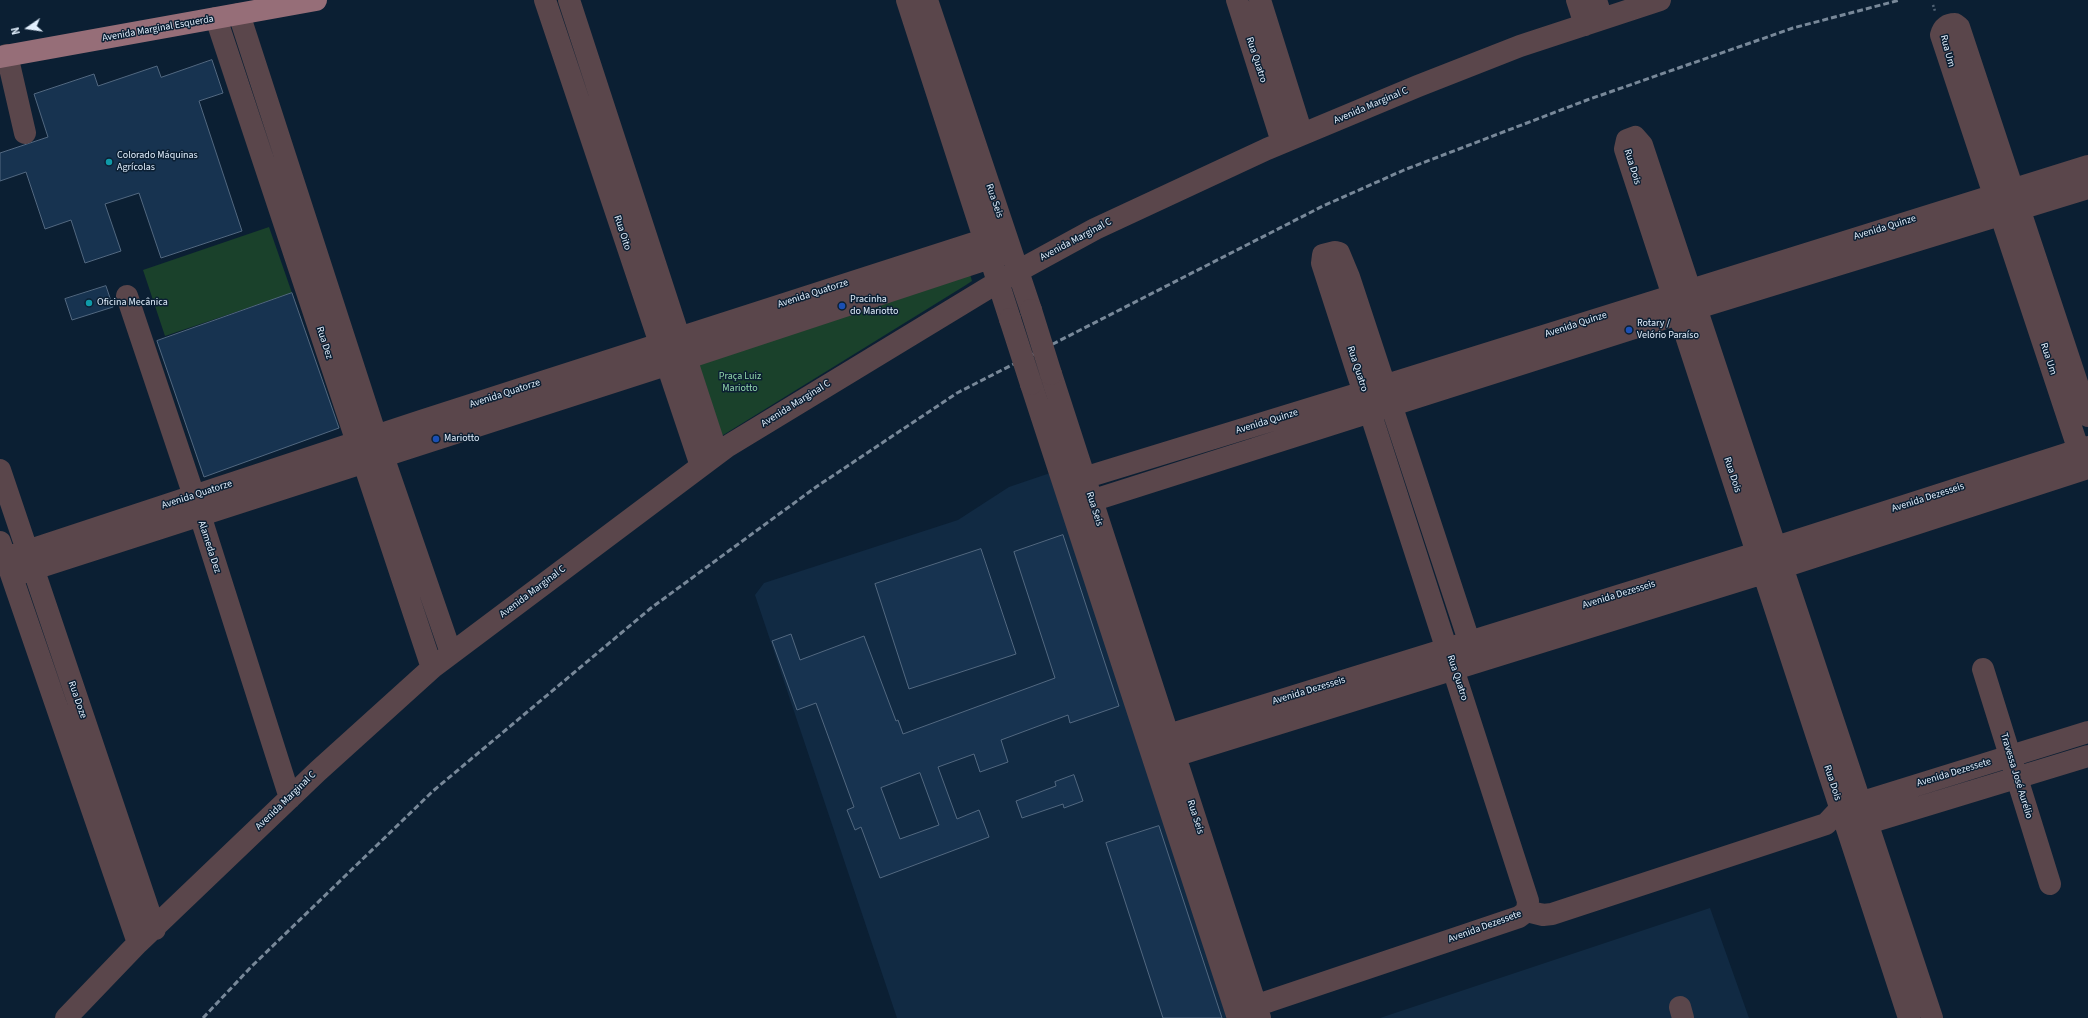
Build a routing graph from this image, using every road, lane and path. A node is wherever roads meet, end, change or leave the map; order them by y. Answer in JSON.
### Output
{"nodes":[{"id":1,"x":316,"y":0,"type":"edge"},
{"id":2,"x":545,"y":0,"type":"edge"},
{"id":3,"x":569,"y":0,"type":"edge"},
{"id":4,"x":907,"y":0,"type":"edge"},
{"id":5,"x":927,"y":0,"type":"edge"},
{"id":6,"x":1237,"y":0,"type":"edge"},
{"id":7,"x":1260,"y":0,"type":"edge"},
{"id":8,"x":1577,"y":0,"type":"edge"},
{"id":9,"x":1660,"y":0,"type":"edge"},
{"id":10,"x":239,"y":14,"type":"junction"},
{"id":11,"x":1594,"y":15,"type":"edge"},
{"id":12,"x":216,"y":18,"type":"junction"},
{"id":13,"x":4,"y":56,"type":"edge"},
{"id":14,"x":25,"y":133,"type":"dead end"},
{"id":15,"x":1302,"y":134,"type":"junction"},
{"id":16,"x":1282,"y":142,"type":"junction"},
{"id":17,"x":2088,"y":166,"type":"edge"},
{"id":18,"x":2088,"y":188,"type":"edge"},
{"id":19,"x":2003,"y":192,"type":"junction"},
{"id":20,"x":2010,"y":212,"type":"junction"},
{"id":21,"x":1008,"y":242,"type":"junction"},
{"id":22,"x":987,"y":249,"type":"junction"},
{"id":23,"x":1018,"y":272,"type":"junction"},
{"id":24,"x":998,"y":282,"type":"junction"},
{"id":25,"x":127,"y":296,"type":"dead end"},
{"id":26,"x":1685,"y":301,"type":"junction"},
{"id":27,"x":673,"y":351,"type":"junction"},
{"id":28,"x":1388,"y":395,"type":"junction"},
{"id":29,"x":1367,"y":402,"type":"junction"},
{"id":30,"x":2088,"y":416,"type":"edge"},
{"id":31,"x":370,"y":449,"type":"junction"},
{"id":32,"x":709,"y":460,"type":"junction"},
{"id":33,"x":2085,"y":463,"type":"edge"},
{"id":34,"x":0,"y":470,"type":"edge"},
{"id":35,"x":1074,"y":481,"type":"junction"},
{"id":36,"x":1082,"y":504,"type":"junction"},
{"id":37,"x":197,"y":506,"type":"junction"},
{"id":38,"x":6,"y":559,"type":"edge"},
{"id":39,"x":1770,"y":560,"type":"junction"},
{"id":40,"x":30,"y":561,"type":"junction"},
{"id":41,"x":1469,"y":641,"type":"junction"},
{"id":42,"x":1447,"y":648,"type":"junction"},
{"id":43,"x":451,"y":653,"type":"junction"},
{"id":44,"x":1476,"y":662,"type":"junction"},
{"id":45,"x":432,"y":668,"type":"junction"},
{"id":46,"x":1454,"y":669,"type":"junction"},
{"id":47,"x":1983,"y":669,"type":"dead end"},
{"id":48,"x":2088,"y":732,"type":"edge"},
{"id":49,"x":1158,"y":738,"type":"junction"},
{"id":50,"x":2010,"y":756,"type":"junction"},
{"id":51,"x":2088,"y":756,"type":"edge"},
{"id":52,"x":1165,"y":759,"type":"junction"},
{"id":53,"x":2016,"y":777,"type":"junction"},
{"id":54,"x":290,"y":798,"type":"junction"},
{"id":55,"x":1861,"y":803,"type":"junction"},
{"id":56,"x":1838,"y":821,"type":"junction"},
{"id":57,"x":1868,"y":824,"type":"junction"},
{"id":58,"x":2050,"y":884,"type":"dead end"},
{"id":59,"x":1527,"y":912,"type":"junction"},
{"id":60,"x":155,"y":929,"type":"junction"},
{"id":61,"x":138,"y":943,"type":"junction"},
{"id":62,"x":1245,"y":1006,"type":"edge"},
{"id":63,"x":66,"y":1018,"type":"edge"},
{"id":64,"x":1909,"y":1018,"type":"edge"},
{"id":65,"x":1932,"y":1018,"type":"edge"}],
"edges":[{"from":1,"to":10,"type":"main road","name":"Avenida Marginal Esquerda"},
{"from":2,"to":27,"type":"street","name":"Rua Oito"},
{"from":3,"to":27,"type":"street","name":"Rua Oito"},
{"from":4,"to":22,"type":"street","name":"Rua Seis"},
{"from":5,"to":21,"type":"street","name":"Rua Seis"},
{"from":6,"to":16,"type":"street","name":"Rua Quatro"},
{"from":7,"to":15,"type":"street"},
{"from":8,"to":11,"type":"street"},
{"from":9,"to":11,"type":"street","name":"Avenida Marginal C"},
{"from":10,"to":12,"type":"main road","name":"Avenida Marginal Esquerda"},
{"from":10,"to":31,"type":"street","name":"Rua Dez"},
{"from":11,"to":15,"type":"street","name":"Avenida Marginal C"},
{"from":12,"to":13,"type":"main road","name":"Avenida Marginal Esquerda"},
{"from":12,"to":31,"type":"street","name":"Rua Dez"},
{"from":13,"to":14,"type":"street"},
{"from":15,"to":16,"type":"street","name":"Avenida Marginal C"},
{"from":16,"to":23,"type":"street","name":"Avenida Marginal C"},
{"from":17,"to":19,"type":"street","name":"Avenida Quinze"},
{"from":18,"to":20,"type":"street","name":"Avenida Quinze"},
{"from":19,"to":19,"type":"street","name":"Rua Um"},
{"from":19,"to":20,"type":"street","name":"Rua Um"},
{"from":19,"to":26,"type":"street","name":"Avenida Quinze"},
{"from":20,"to":26,"type":"street","name":"Avenida Quinze"},
{"from":20,"to":30,"type":"street","name":"Rua Um"},
{"from":20,"to":33,"type":"street","name":"Rua Um"},
{"from":21,"to":22,"type":"street","name":"Avenida Quatorze"},
{"from":21,"to":23,"type":"street","name":"Rua Seis"},
{"from":22,"to":24,"type":"street","name":"Rua Seis"},
{"from":22,"to":27,"type":"street","name":"Avenida Quatorze"},
{"from":23,"to":24,"type":"street","name":"Avenida Marginal C"},
{"from":23,"to":35,"type":"street","name":"Rua Seis","bridge":true},
{"from":24,"to":32,"type":"street","name":"Avenida Marginal C"},
{"from":24,"to":35,"type":"street","name":"Rua Seis","bridge":true},
{"from":25,"to":37,"type":"street","name":"Alameda Dez"},
{"from":26,"to":26,"type":"street","name":"Rua Dois"},
{"from":26,"to":28,"type":"street","name":"Avenida Quinze"},
{"from":26,"to":39,"type":"street","name":"Rua Dois"},
{"from":27,"to":31,"type":"street","name":"Avenida Quatorze"},
{"from":27,"to":32,"type":"street","name":"Rua Oito"},
{"from":28,"to":29,"type":"street","name":"Avenida Quinze"},
{"from":28,"to":29,"type":"street","name":"Rua Quatro"},
{"from":28,"to":41,"type":"street","name":"Rua Quatro"},
{"from":29,"to":35,"type":"street","name":"Avenida Quinze"},
{"from":29,"to":36,"type":"street","name":"Avenida Quinze"},
{"from":29,"to":42,"type":"street","name":"Rua Quatro"},
{"from":31,"to":37,"type":"street","name":"Avenida Quatorze"},
{"from":31,"to":43,"type":"street","name":"Rua Dez"},
{"from":31,"to":45,"type":"street","name":"Rua Dez"},
{"from":32,"to":43,"type":"street","name":"Avenida Marginal C"},
{"from":33,"to":39,"type":"street","name":"Avenida Dezesseis"},
{"from":34,"to":40,"type":"street","name":"Rua Doze"},
{"from":35,"to":36,"type":"street","name":"Rua Seis"},
{"from":36,"to":49,"type":"street","name":"Rua Seis"},
{"from":37,"to":40,"type":"street","name":"Avenida Quatorze"},
{"from":37,"to":54,"type":"street","name":"Alameda Dez"},
{"from":38,"to":40,"type":"street","name":"Avenida Quatorze"},
{"from":38,"to":61,"type":"street"},
{"from":39,"to":41,"type":"street","name":"Avenida Dezesseis"},
{"from":39,"to":44,"type":"street","name":"Avenida Dezesseis"},
{"from":39,"to":55,"type":"street","name":"Rua Dois"},
{"from":39,"to":56,"type":"street","name":"Rua Dois"},
{"from":40,"to":60,"type":"street","name":"Rua Doze"},
{"from":41,"to":42,"type":"street","name":"Avenida Dezesseis"},
{"from":41,"to":44,"type":"street","name":"Rua Quatro"},
{"from":42,"to":46,"type":"street","name":"Rua Quatro"},
{"from":42,"to":49,"type":"street","name":"Avenida Dezesseis"},
{"from":43,"to":45,"type":"street","name":"Avenida Marginal C"},
{"from":44,"to":46,"type":"street","name":"Avenida Dezesseis"},
{"from":45,"to":54,"type":"street","name":"Avenida Marginal C"},
{"from":46,"to":52,"type":"street","name":"Avenida Dezesseis"},
{"from":46,"to":59,"type":"street","name":"Rua Quatro"},
{"from":47,"to":50,"type":"street","name":"Travessa José Aurélio"},
{"from":48,"to":50,"type":"street","name":"Avenida Dezessete"},
{"from":49,"to":52,"type":"street","name":"Rua Seis"},
{"from":50,"to":53,"type":"street","name":"Travessa José Aurélio"},
{"from":50,"to":55,"type":"street","name":"Avenida Dezessete"},
{"from":51,"to":53,"type":"street","name":"Avenida Dezessete"},
{"from":52,"to":62,"type":"street","name":"Rua Seis"},
{"from":53,"to":57,"type":"street","name":"Avenida Dezessete"},
{"from":53,"to":58,"type":"street","name":"Travessa José Aurélio"},
{"from":54,"to":60,"type":"street","name":"Avenida Marginal C"},
{"from":55,"to":56,"type":"street","name":"Avenida Dezessete"},
{"from":55,"to":57,"type":"street","name":"Rua Dois"},
{"from":56,"to":57,"type":"street","name":"Avenida Dezessete"},
{"from":56,"to":59,"type":"street","name":"Avenida Dezessete"},
{"from":56,"to":64,"type":"street","name":"Rua Dois"},
{"from":57,"to":65,"type":"street","name":"Rua Dois"},
{"from":59,"to":62,"type":"street","name":"Avenida Dezessete"},
{"from":60,"to":61,"type":"street","name":"Avenida Marginal C"},
{"from":61,"to":63,"type":"street","name":"Avenida Marginal C"}]}
